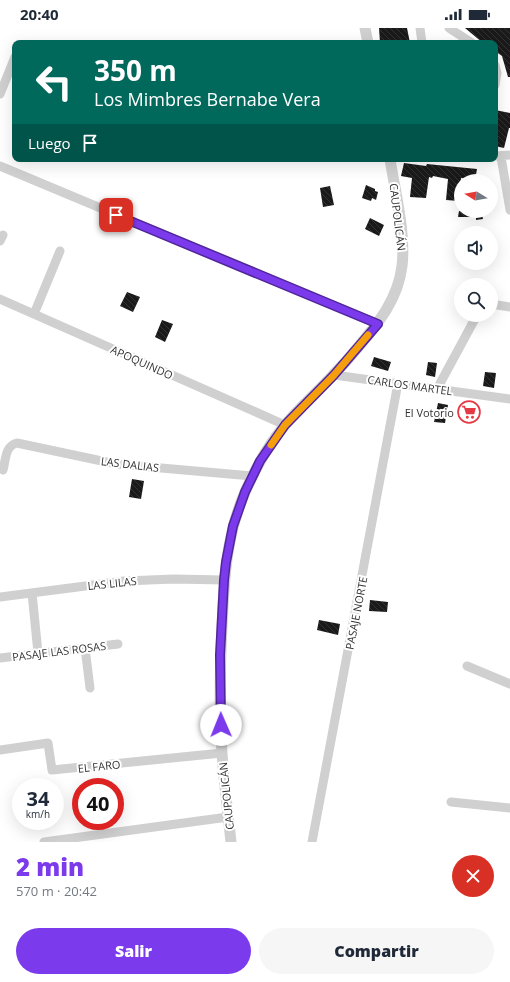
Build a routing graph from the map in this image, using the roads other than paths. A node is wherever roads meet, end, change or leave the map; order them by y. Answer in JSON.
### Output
{"nodes":[{"id":1,"x":365,"y":28,"type":"edge"},
{"id":2,"x":420,"y":28,"type":"edge"},
{"id":3,"x":449,"y":28,"type":"edge"},
{"id":4,"x":367,"y":40,"type":"edge"},
{"id":5,"x":422,"y":40,"type":"edge"},
{"id":6,"x":467,"y":40,"type":"edge"},
{"id":7,"x":12,"y":64,"type":"edge"},
{"id":8,"x":0,"y":94,"type":"edge"},
{"id":9,"x":502,"y":156,"type":"edge"},
{"id":10,"x":390,"y":162,"type":"edge"},
{"id":11,"x":0,"y":166,"type":"edge"},
{"id":12,"x":510,"y":208,"type":"edge"},
{"id":13,"x":60,"y":251,"type":"dead end"},
{"id":14,"x":0,"y":299,"type":"edge"},
{"id":15,"x":498,"y":305,"type":"edge"},
{"id":16,"x":510,"y":306,"type":"edge"},
{"id":17,"x":34,"y":314,"type":"junction"},
{"id":18,"x":473,"y":322,"type":"edge"},
{"id":19,"x":378,"y":324,"type":"junction"},
{"id":20,"x":334,"y":375,"type":"junction"},
{"id":21,"x":398,"y":383,"type":"junction"},
{"id":22,"x":437,"y":388,"type":"junction"},
{"id":23,"x":510,"y":399,"type":"edge"},
{"id":24,"x":285,"y":425,"type":"junction"},
{"id":25,"x":3,"y":470,"type":"dead end"},
{"id":26,"x":252,"y":476,"type":"junction"},
{"id":27,"x":224,"y":580,"type":"junction"},
{"id":28,"x":32,"y":593,"type":"junction"},
{"id":29,"x":0,"y":597,"type":"edge"},
{"id":30,"x":118,"y":644,"type":"dead end"},
{"id":31,"x":85,"y":648,"type":"junction"},
{"id":32,"x":38,"y":653,"type":"junction"},
{"id":33,"x":0,"y":658,"type":"edge"},
{"id":34,"x":467,"y":666,"type":"dead end"},
{"id":35,"x":510,"y":684,"type":"edge"},
{"id":36,"x":90,"y":688,"type":"dead end"},
{"id":37,"x":0,"y":750,"type":"edge"},
{"id":38,"x":222,"y":753,"type":"junction"},
{"id":39,"x":451,"y":802,"type":"dead end"},
{"id":40,"x":510,"y":808,"type":"edge"},
{"id":41,"x":228,"y":817,"type":"junction"},
{"id":42,"x":44,"y":842,"type":"edge"},
{"id":43,"x":231,"y":842,"type":"edge"},
{"id":44,"x":312,"y":842,"type":"edge"}],
"edges":[{"from":1,"to":4,"type":"street"},
{"from":2,"to":5,"type":"street"},
{"from":3,"to":6,"type":"street"},
{"from":7,"to":8,"type":"street"},
{"from":9,"to":12,"type":"street"},
{"from":10,"to":19,"type":"street","name":"CAUPOLICÁN"},
{"from":11,"to":19,"type":"street"},
{"from":13,"to":17,"type":"street"},
{"from":14,"to":17,"type":"street","name":"APOQUINDO"},
{"from":15,"to":16,"type":"street"},
{"from":17,"to":24,"type":"street","name":"APOQUINDO"},
{"from":18,"to":22,"type":"street"},
{"from":19,"to":20,"type":"street","name":"CAUPOLICÁN"},
{"from":20,"to":21,"type":"street","name":"CARLOS MARTEL"},
{"from":20,"to":24,"type":"street","name":"CAUPOLICÁN"},
{"from":21,"to":22,"type":"street","name":"CARLOS MARTEL"},
{"from":21,"to":44,"type":"street","name":"PASAJE NORTE"},
{"from":22,"to":23,"type":"street","name":"CARLOS MARTEL"},
{"from":24,"to":26,"type":"street","name":"CAUPOLICÁN"},
{"from":25,"to":26,"type":"street","name":"LAS DALIAS"},
{"from":26,"to":27,"type":"street","name":"CAUPOLICÁN"},
{"from":27,"to":28,"type":"street","name":"LAS LILAS"},
{"from":27,"to":38,"type":"street","name":"CAUPOLICÁN"},
{"from":28,"to":29,"type":"street","name":"LAS LILAS"},
{"from":28,"to":32,"type":"street"},
{"from":30,"to":31,"type":"street","name":"PASAJE LAS ROSAS"},
{"from":31,"to":32,"type":"street","name":"PASAJE LAS ROSAS"},
{"from":31,"to":36,"type":"street"},
{"from":32,"to":33,"type":"street","name":"PASAJE LAS ROSAS"},
{"from":34,"to":35,"type":"street"},
{"from":37,"to":38,"type":"street","name":"EL FARO"},
{"from":38,"to":41,"type":"street","name":"CAUPOLICÁN"},
{"from":39,"to":40,"type":"street"},
{"from":41,"to":42,"type":"street"},
{"from":41,"to":43,"type":"street","name":"CAUPOLICÁN"}]}
